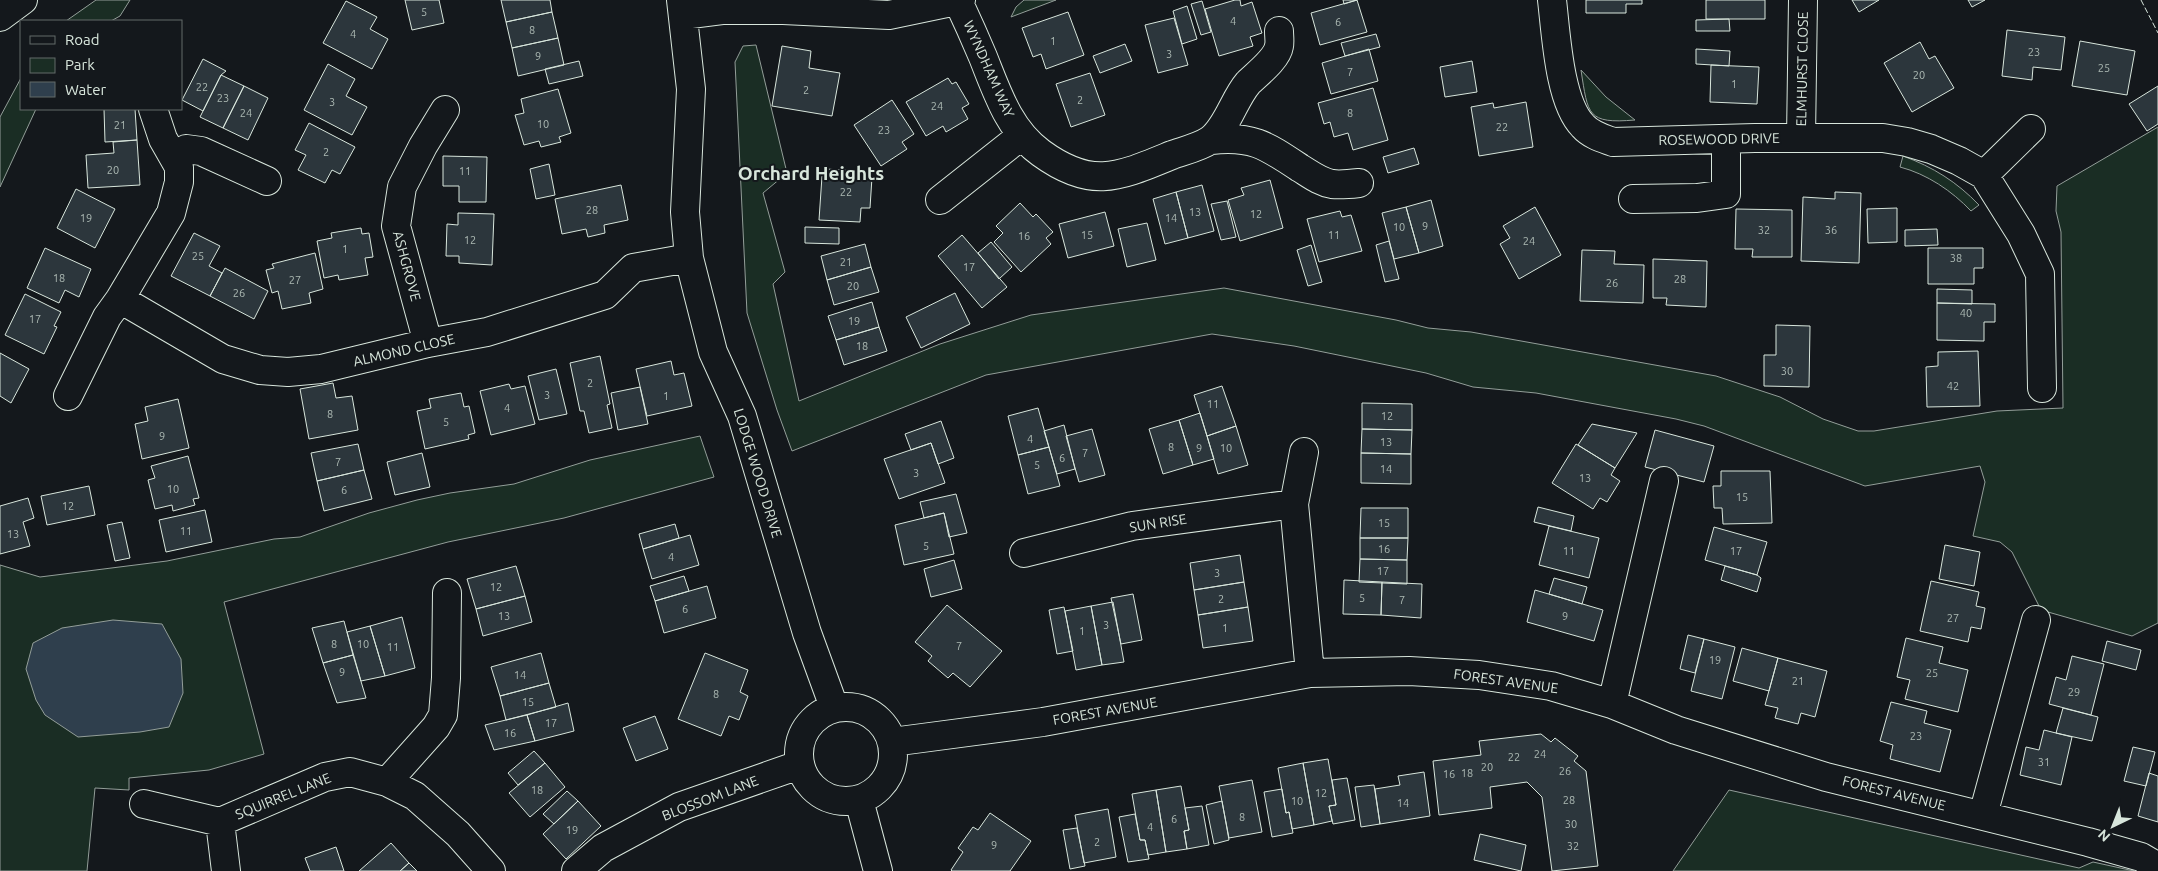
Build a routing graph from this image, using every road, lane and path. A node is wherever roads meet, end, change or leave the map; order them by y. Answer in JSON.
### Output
{"nodes":[{"id":1,"x":23,"y":0,"type":"edge"},
{"id":2,"x":1552,"y":0,"type":"edge"},
{"id":3,"x":1803,"y":0,"type":"edge"},
{"id":4,"x":960,"y":1,"type":"edge"},
{"id":5,"x":682,"y":8,"type":"edge"},
{"id":6,"x":0,"y":17,"type":"edge"},
{"id":7,"x":1279,"y":31,"type":"dead end"},
{"id":8,"x":152,"y":110,"type":"edge"},
{"id":9,"x":445,"y":110,"type":"dead end"},
{"id":10,"x":1219,"y":129,"type":"junction"},
{"id":11,"x":2031,"y":129,"type":"dead end"},
{"id":12,"x":1022,"y":136,"type":"junction"},
{"id":13,"x":1801,"y":138,"type":"junction"},
{"id":14,"x":1726,"y":139,"type":"junction"},
{"id":15,"x":174,"y":157,"type":"junction"},
{"id":16,"x":1984,"y":175,"type":"junction"},
{"id":17,"x":267,"y":181,"type":"dead end"},
{"id":18,"x":1359,"y":183,"type":"dead end"},
{"id":19,"x":1633,"y":199,"type":"dead end"},
{"id":20,"x":940,"y":200,"type":"dead end"},
{"id":21,"x":689,"y":258,"type":"junction"},
{"id":22,"x":120,"y":299,"type":"junction"},
{"id":23,"x":428,"y":343,"type":"junction"},
{"id":24,"x":2042,"y":388,"type":"dead end"},
{"id":25,"x":68,"y":396,"type":"dead end"},
{"id":26,"x":1304,"y":452,"type":"dead end"},
{"id":27,"x":1664,"y":481,"type":"dead end"},
{"id":28,"x":1294,"y":504,"type":"junction"},
{"id":29,"x":1024,"y":553,"type":"dead end"},
{"id":30,"x":447,"y":593,"type":"dead end"},
{"id":31,"x":2036,"y":620,"type":"dead end"},
{"id":32,"x":1310,"y":673,"type":"junction"},
{"id":33,"x":1612,"y":704,"type":"junction"},
{"id":34,"x":834,"y":707,"type":"junction"},
{"id":35,"x":892,"y":742,"type":"junction"},
{"id":36,"x":799,"y":765,"type":"junction"},
{"id":37,"x":387,"y":782,"type":"junction"},
{"id":38,"x":859,"y":800,"type":"junction"},
{"id":39,"x":144,"y":804,"type":"dead end"},
{"id":40,"x":1983,"y":815,"type":"junction"},
{"id":41,"x":220,"y":822,"type":"junction"},
{"id":42,"x":2158,"y":867,"type":"edge"},
{"id":43,"x":226,"y":871,"type":"edge"},
{"id":44,"x":491,"y":871,"type":"edge"},
{"id":45,"x":576,"y":871,"type":"edge"},
{"id":46,"x":878,"y":871,"type":"edge"}],
"edges":[{"from":1,"to":6,"type":"street"},
{"from":2,"to":14,"type":"street","name":"ROSEWOOD DRIVE"},
{"from":3,"to":13,"type":"street","name":"ELMHURST CLOSE"},
{"from":4,"to":5,"type":"street"},
{"from":4,"to":12,"type":"street","name":"WYNDHAM WAY"},
{"from":5,"to":21,"type":"street","name":"LODGE WOOD DRIVE"},
{"from":7,"to":10,"type":"street"},
{"from":8,"to":15,"type":"street"},
{"from":9,"to":23,"type":"street","name":"ASHGROVE"},
{"from":10,"to":12,"type":"street","name":"WYNDHAM WAY"},
{"from":10,"to":18,"type":"street","name":"WYNDHAM WAY"},
{"from":11,"to":16,"type":"street"},
{"from":12,"to":20,"type":"street"},
{"from":13,"to":14,"type":"street","name":"ROSEWOOD DRIVE"},
{"from":13,"to":16,"type":"street","name":"ROSEWOOD DRIVE"},
{"from":14,"to":19,"type":"street"},
{"from":15,"to":17,"type":"street"},
{"from":15,"to":22,"type":"street"},
{"from":16,"to":24,"type":"street","name":"ROSEWOOD DRIVE"},
{"from":21,"to":23,"type":"street","name":"ALMOND CLOSE"},
{"from":21,"to":34,"type":"street","name":"LODGE WOOD DRIVE"},
{"from":22,"to":23,"type":"street","name":"ALMOND CLOSE"},
{"from":22,"to":25,"type":"street"},
{"from":26,"to":28,"type":"street"},
{"from":27,"to":33,"type":"street"},
{"from":28,"to":29,"type":"street","name":"SUN RISE"},
{"from":28,"to":32,"type":"street"},
{"from":30,"to":37,"type":"street"},
{"from":31,"to":40,"type":"street"},
{"from":32,"to":33,"type":"street","name":"FOREST AVENUE"},
{"from":32,"to":35,"type":"street","name":"FOREST AVENUE"},
{"from":33,"to":40,"type":"street","name":"FOREST AVENUE"},
{"from":34,"to":35,"type":"street"},
{"from":34,"to":36,"type":"street"},
{"from":35,"to":38,"type":"street"},
{"from":36,"to":38,"type":"street"},
{"from":36,"to":45,"type":"street","name":"BLOSSOM LANE"},
{"from":37,"to":41,"type":"street","name":"SQUIRREL LANE"},
{"from":37,"to":44,"type":"street","name":"SQUIRREL LANE"},
{"from":38,"to":46,"type":"street"},
{"from":39,"to":41,"type":"street","name":"SQUIRREL LANE"},
{"from":40,"to":42,"type":"street","name":"FOREST AVENUE"},
{"from":41,"to":43,"type":"street","name":"SQUIRREL LANE"}]}
